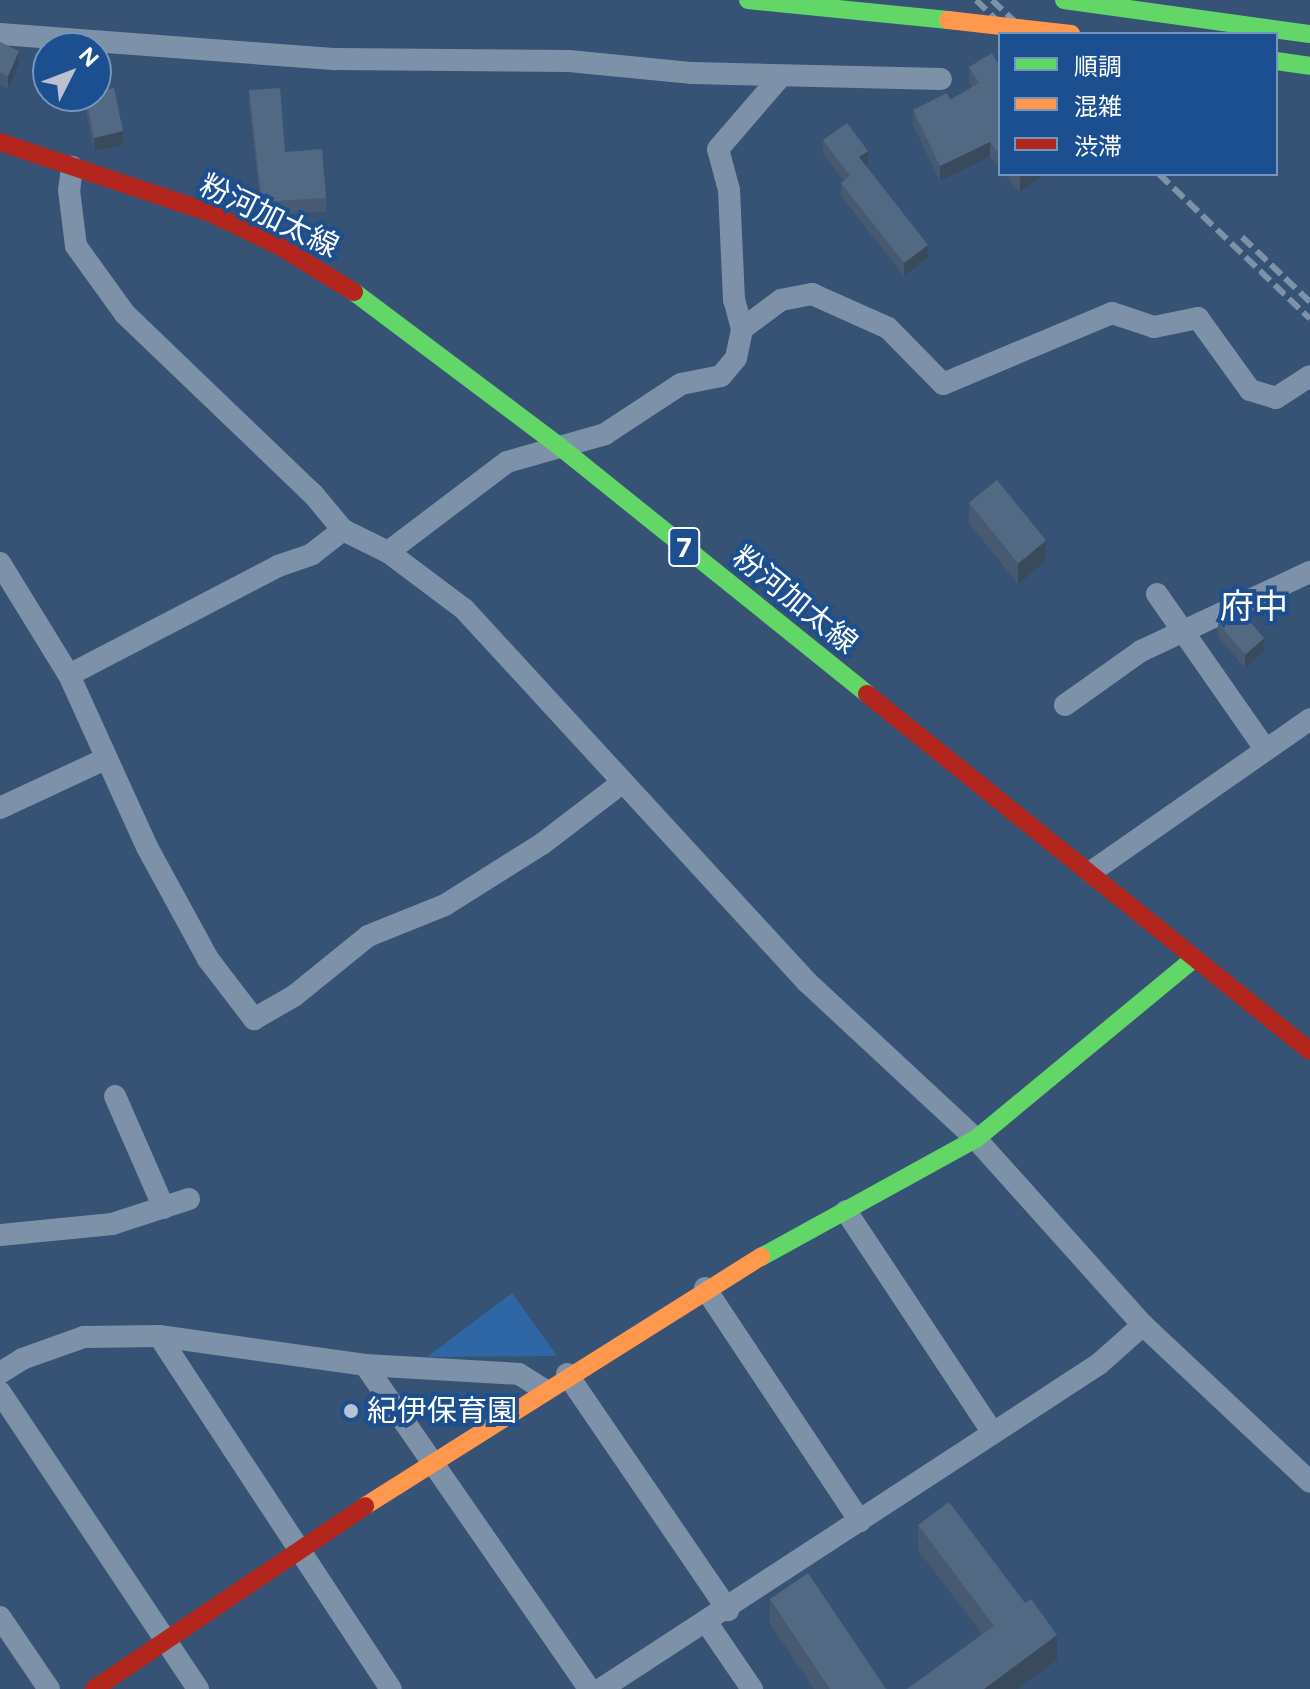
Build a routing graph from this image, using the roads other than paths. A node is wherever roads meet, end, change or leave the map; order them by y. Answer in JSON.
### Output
{"nodes":[{"id":1,"x":748,"y":0,"type":"edge"},
{"id":2,"x":1064,"y":0,"type":"edge"},
{"id":3,"x":1053,"y":32,"type":"edge"},
{"id":4,"x":0,"y":34,"type":"edge"},
{"id":5,"x":1310,"y":34,"type":"edge"},
{"id":6,"x":1278,"y":61,"type":"edge"},
{"id":7,"x":1310,"y":66,"type":"edge"},
{"id":8,"x":781,"y":76,"type":"junction"},
{"id":9,"x":941,"y":79,"type":"dead end"},
{"id":10,"x":0,"y":142,"type":"edge"},
{"id":11,"x":72,"y":167,"type":"junction"},
{"id":12,"x":742,"y":329,"type":"junction"},
{"id":13,"x":1310,"y":376,"type":"edge"},
{"id":14,"x":559,"y":446,"type":"junction"},
{"id":15,"x":343,"y":530,"type":"junction"},
{"id":16,"x":388,"y":552,"type":"junction"},
{"id":17,"x":0,"y":563,"type":"edge"},
{"id":18,"x":1310,"y":572,"type":"edge"},
{"id":19,"x":1157,"y":594,"type":"dead end"},
{"id":20,"x":1181,"y":631,"type":"junction"},
{"id":21,"x":69,"y":675,"type":"junction"},
{"id":22,"x":1065,"y":705,"type":"dead end"},
{"id":23,"x":1310,"y":719,"type":"edge"},
{"id":24,"x":1266,"y":750,"type":"junction"},
{"id":25,"x":105,"y":759,"type":"junction"},
{"id":26,"x":623,"y":782,"type":"junction"},
{"id":27,"x":0,"y":808,"type":"edge"},
{"id":28,"x":1091,"y":872,"type":"junction"},
{"id":29,"x":1195,"y":958,"type":"junction"},
{"id":30,"x":1310,"y":1051,"type":"edge"},
{"id":31,"x":115,"y":1096,"type":"dead end"},
{"id":32,"x":976,"y":1139,"type":"junction"},
{"id":33,"x":189,"y":1199,"type":"dead end"},
{"id":34,"x":164,"y":1208,"type":"junction"},
{"id":35,"x":846,"y":1211,"type":"junction"},
{"id":36,"x":0,"y":1235,"type":"edge"},
{"id":37,"x":705,"y":1288,"type":"junction"},
{"id":38,"x":1143,"y":1325,"type":"junction"},
{"id":39,"x":159,"y":1336,"type":"junction"},
{"id":40,"x":365,"y":1365,"type":"junction"},
{"id":41,"x":0,"y":1373,"type":"edge"},
{"id":42,"x":567,"y":1374,"type":"junction"},
{"id":43,"x":543,"y":1389,"type":"junction"},
{"id":44,"x":0,"y":1392,"type":"edge"},
{"id":45,"x":992,"y":1432,"type":"junction"},
{"id":46,"x":430,"y":1462,"type":"junction"},
{"id":47,"x":1310,"y":1482,"type":"edge"},
{"id":48,"x":860,"y":1521,"type":"junction"},
{"id":49,"x":301,"y":1551,"type":"junction"},
{"id":50,"x":728,"y":1610,"type":"junction"},
{"id":51,"x":0,"y":1617,"type":"edge"},
{"id":52,"x":707,"y":1623,"type":"junction"},
{"id":53,"x":166,"y":1641,"type":"junction"},
{"id":54,"x":49,"y":1689,"type":"edge"},
{"id":55,"x":94,"y":1689,"type":"edge"},
{"id":56,"x":198,"y":1689,"type":"edge"},
{"id":57,"x":391,"y":1689,"type":"edge"},
{"id":58,"x":589,"y":1689,"type":"edge"},
{"id":59,"x":601,"y":1689,"type":"edge"},
{"id":60,"x":752,"y":1689,"type":"edge"}],
"edges":[{"from":1,"to":3,"type":"main road","bridge":true},
{"from":2,"to":5,"type":"main road"},
{"from":4,"to":8,"type":"street"},
{"from":6,"to":7,"type":"main road"},
{"from":8,"to":9,"type":"street"},
{"from":8,"to":12,"type":"street"},
{"from":10,"to":11,"type":"main road","name":"粉河加太線","number":"7"},
{"from":11,"to":14,"type":"main road","name":"粉河加太線","number":"7"},
{"from":11,"to":15,"type":"street"},
{"from":12,"to":13,"type":"street"},
{"from":12,"to":14,"type":"street"},
{"from":14,"to":16,"type":"street"},
{"from":14,"to":28,"type":"main road","name":"粉河加太線","number":"7"},
{"from":15,"to":16,"type":"street"},
{"from":15,"to":21,"type":"street"},
{"from":16,"to":26,"type":"street"},
{"from":17,"to":21,"type":"street"},
{"from":18,"to":20,"type":"street"},
{"from":19,"to":20,"type":"street"},
{"from":20,"to":22,"type":"street"},
{"from":20,"to":24,"type":"street"},
{"from":21,"to":25,"type":"street"},
{"from":23,"to":24,"type":"street"},
{"from":24,"to":28,"type":"street"},
{"from":25,"to":26,"type":"street"},
{"from":25,"to":27,"type":"street"},
{"from":26,"to":32,"type":"street"},
{"from":28,"to":29,"type":"main road","name":"粉河加太線","number":"7"},
{"from":29,"to":30,"type":"main road","name":"粉河加太線","number":"7"},
{"from":29,"to":32,"type":"main road"},
{"from":31,"to":34,"type":"street"},
{"from":32,"to":35,"type":"main road"},
{"from":32,"to":38,"type":"street"},
{"from":33,"to":34,"type":"street"},
{"from":34,"to":36,"type":"street"},
{"from":35,"to":37,"type":"main road"},
{"from":35,"to":45,"type":"street"},
{"from":37,"to":42,"type":"main road"},
{"from":37,"to":48,"type":"street"},
{"from":38,"to":45,"type":"street"},
{"from":38,"to":47,"type":"street"},
{"from":39,"to":40,"type":"street"},
{"from":39,"to":41,"type":"street"},
{"from":39,"to":49,"type":"street"},
{"from":40,"to":43,"type":"street"},
{"from":40,"to":46,"type":"street"},
{"from":42,"to":43,"type":"main road"},
{"from":42,"to":50,"type":"street"},
{"from":43,"to":46,"type":"main road"},
{"from":44,"to":53,"type":"street"},
{"from":45,"to":48,"type":"street"},
{"from":46,"to":49,"type":"main road"},
{"from":46,"to":58,"type":"street"},
{"from":48,"to":50,"type":"street"},
{"from":49,"to":53,"type":"main road"},
{"from":49,"to":57,"type":"street"},
{"from":50,"to":52,"type":"street"},
{"from":51,"to":54,"type":"street"},
{"from":52,"to":59,"type":"street"},
{"from":52,"to":60,"type":"street"},
{"from":53,"to":55,"type":"main road"},
{"from":53,"to":56,"type":"street"}]}
